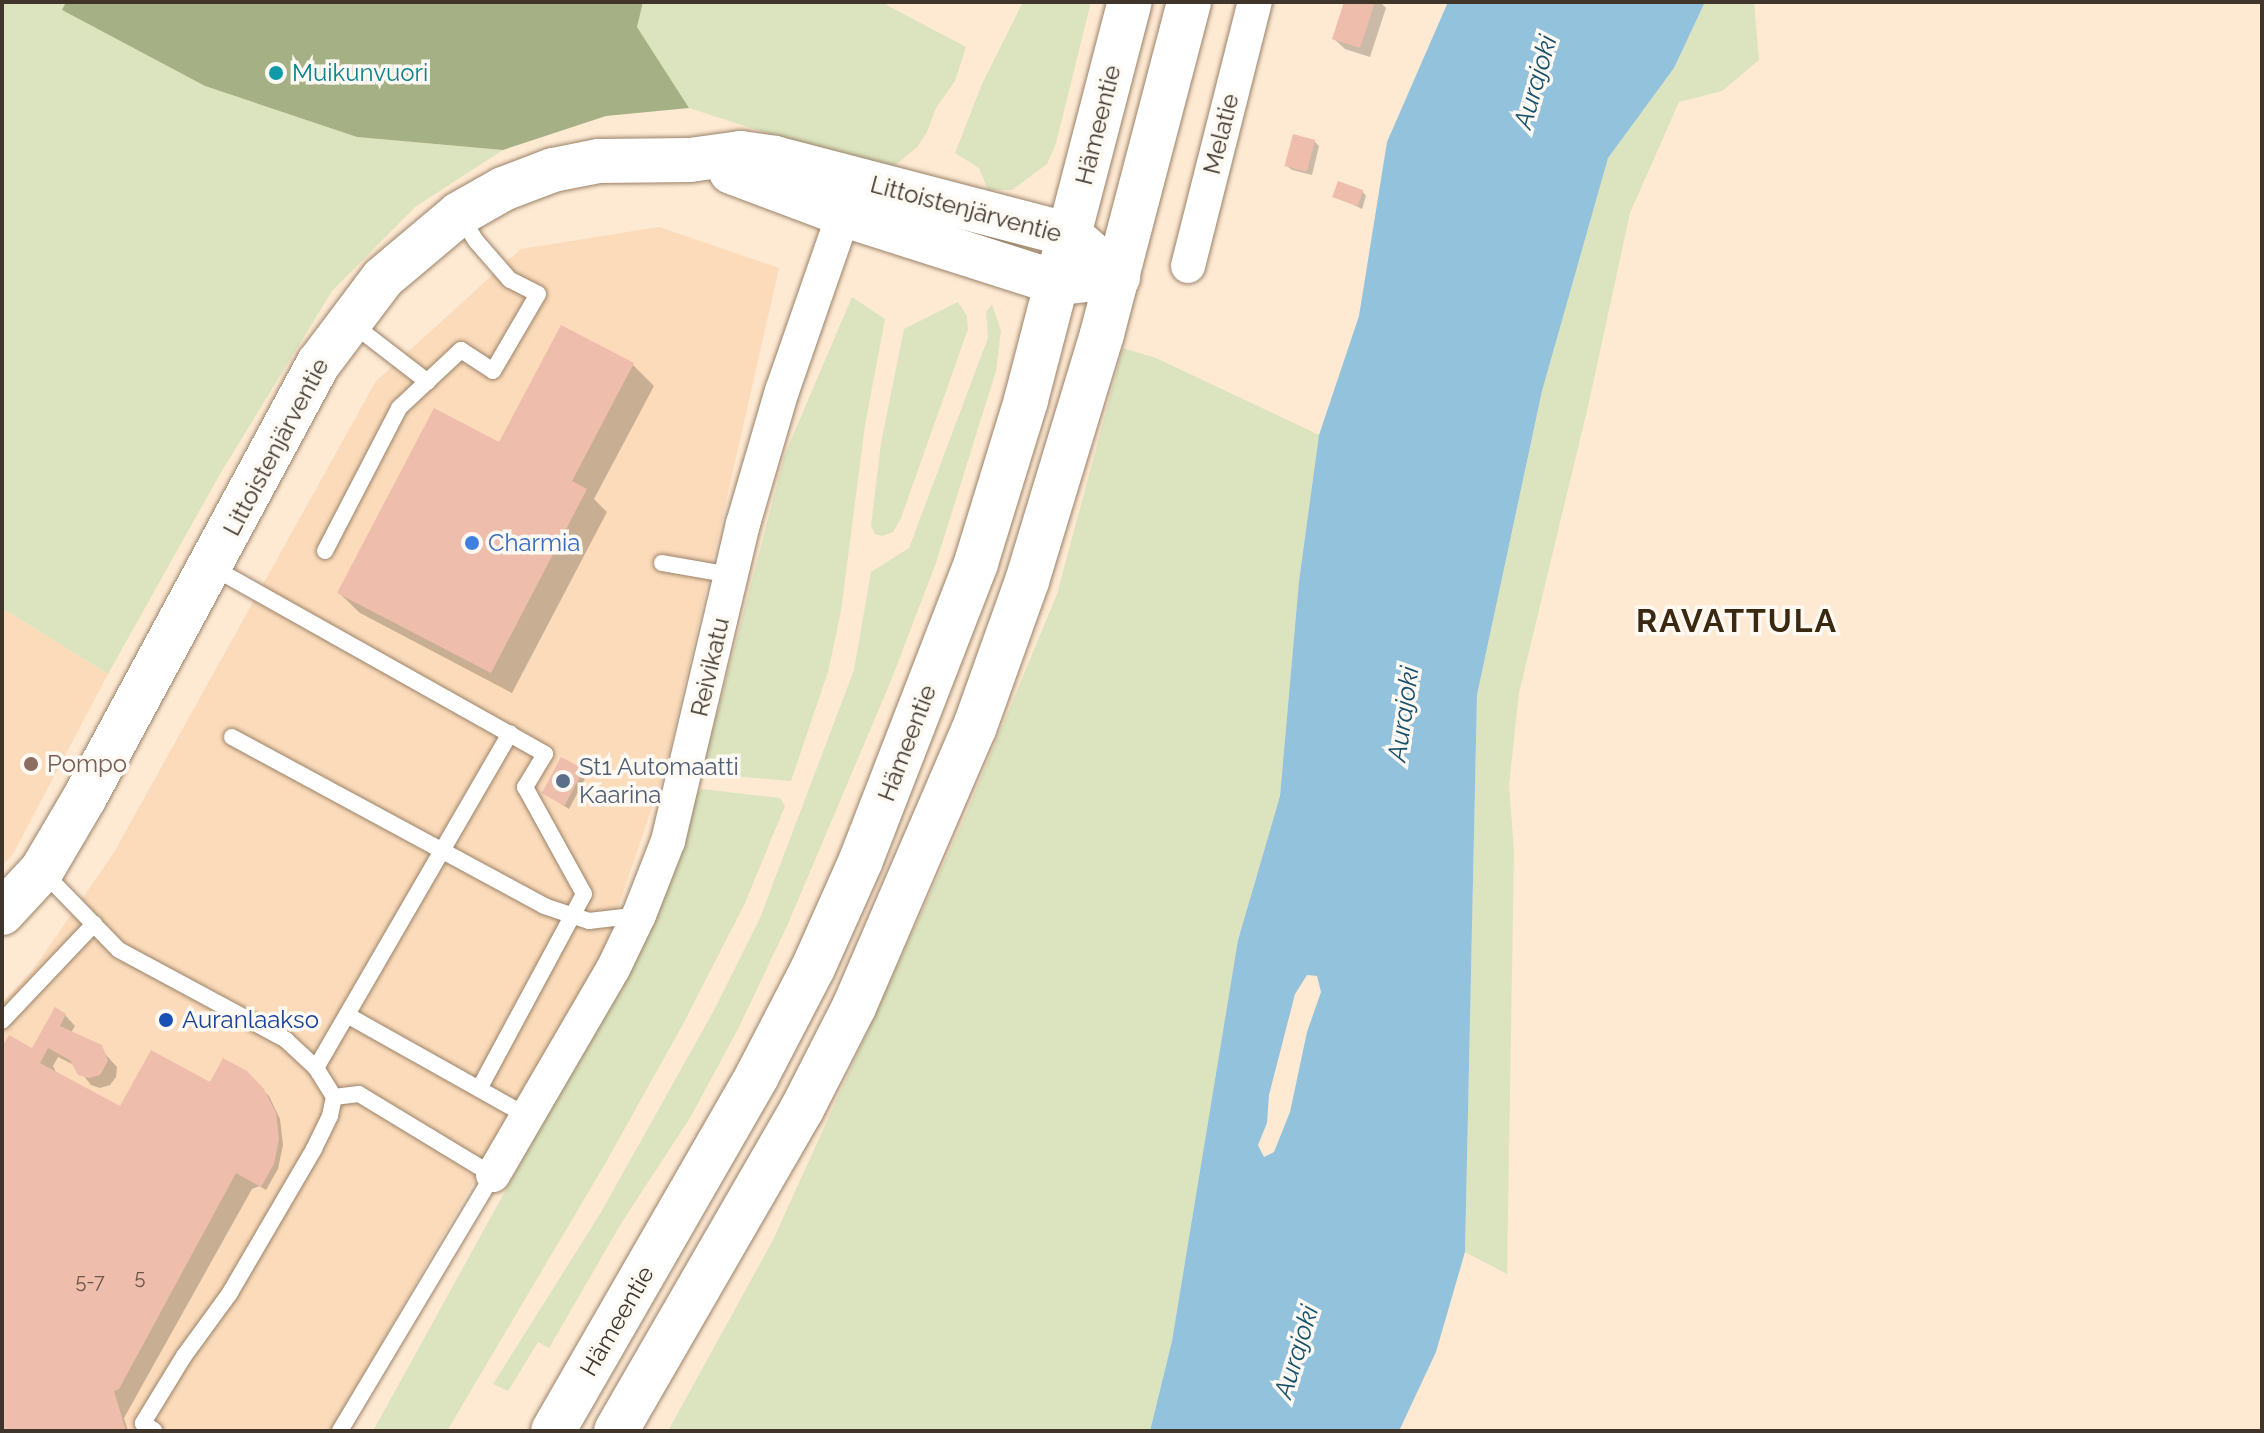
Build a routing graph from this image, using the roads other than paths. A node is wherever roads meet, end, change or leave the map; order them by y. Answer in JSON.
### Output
{"nodes":[{"id":1,"x":1130,"y":2,"type":"edge"},
{"id":2,"x":1189,"y":2,"type":"edge"},
{"id":3,"x":1255,"y":2,"type":"edge"},
{"id":4,"x":850,"y":197,"type":"junction"},
{"id":5,"x":459,"y":214,"type":"junction"},
{"id":6,"x":1070,"y":235,"type":"junction"},
{"id":7,"x":1188,"y":266,"type":"dead end"},
{"id":8,"x":1118,"y":277,"type":"junction"},
{"id":9,"x":1058,"y":283,"type":"junction"},
{"id":10,"x":348,"y":320,"type":"junction"},
{"id":11,"x":428,"y":382,"type":"junction"},
{"id":12,"x":325,"y":551,"type":"dead end"},
{"id":13,"x":662,"y":563,"type":"dead end"},
{"id":14,"x":212,"y":567,"type":"junction"},
{"id":15,"x":731,"y":575,"type":"junction"},
{"id":16,"x":510,"y":733,"type":"junction"},
{"id":17,"x":232,"y":737,"type":"dead end"},
{"id":18,"x":442,"y":850,"type":"junction"},
{"id":19,"x":42,"y":870,"type":"junction"},
{"id":20,"x":2,"y":913,"type":"edge"},
{"id":21,"x":573,"y":915,"type":"junction"},
{"id":22,"x":639,"y":915,"type":"junction"},
{"id":23,"x":94,"y":924,"type":"junction"},
{"id":24,"x":347,"y":1015,"type":"junction"},
{"id":25,"x":2,"y":1021,"type":"edge"},
{"id":26,"x":316,"y":1068,"type":"junction"},
{"id":27,"x":479,"y":1089,"type":"junction"},
{"id":28,"x":334,"y":1097,"type":"junction"},
{"id":29,"x":527,"y":1116,"type":"junction"},
{"id":30,"x":493,"y":1175,"type":"junction"},
{"id":31,"x":155,"y":1431,"type":"edge"},
{"id":32,"x":340,"y":1431,"type":"edge"},
{"id":33,"x":553,"y":1431,"type":"edge"},
{"id":34,"x":616,"y":1431,"type":"edge"}],
"edges":[{"from":1,"to":6,"type":"main road","name":"Hämeentie"},
{"from":2,"to":8,"type":"main road"},
{"from":3,"to":7,"type":"street","name":"Melatie"},
{"from":4,"to":5,"type":"main road","name":"Littoistenjärventie"},
{"from":4,"to":6,"type":"main road","name":"Littoistenjärventie"},
{"from":4,"to":9,"type":"main road","name":"Littoistenjärventie"},
{"from":4,"to":15,"type":"street","name":"Reivikatu"},
{"from":5,"to":10,"type":"main road","name":"Littoistenjärventie"},
{"from":5,"to":11,"type":"lane"},
{"from":6,"to":8,"type":"main road","name":"Littoistenjärventie"},
{"from":6,"to":9,"type":"main road","name":"Hämeentie"},
{"from":8,"to":9,"type":"main road","name":"Littoistenjärventie"},
{"from":8,"to":34,"type":"main road"},
{"from":9,"to":33,"type":"main road","name":"Hämeentie"},
{"from":10,"to":11,"type":"lane"},
{"from":10,"to":14,"type":"main road","name":"Littoistenjärventie"},
{"from":11,"to":12,"type":"lane"},
{"from":13,"to":15,"type":"lane"},
{"from":14,"to":16,"type":"lane"},
{"from":14,"to":19,"type":"main road","name":"Littoistenjärventie"},
{"from":15,"to":22,"type":"street","name":"Reivikatu"},
{"from":16,"to":18,"type":"lane"},
{"from":16,"to":21,"type":"lane"},
{"from":17,"to":18,"type":"lane"},
{"from":18,"to":21,"type":"lane"},
{"from":18,"to":24,"type":"lane"},
{"from":19,"to":20,"type":"main road","name":"Littoistenjärventie"},
{"from":19,"to":23,"type":"lane"},
{"from":21,"to":22,"type":"lane"},
{"from":21,"to":27,"type":"lane"},
{"from":22,"to":29,"type":"street","name":"Reivikatu"},
{"from":23,"to":25,"type":"lane"},
{"from":23,"to":26,"type":"lane"},
{"from":24,"to":26,"type":"lane"},
{"from":24,"to":27,"type":"lane"},
{"from":26,"to":28,"type":"lane"},
{"from":27,"to":29,"type":"lane"},
{"from":28,"to":30,"type":"lane"},
{"from":28,"to":31,"type":"lane"},
{"from":29,"to":30,"type":"street","name":"Reivikatu"},
{"from":30,"to":32,"type":"lane"}]}
